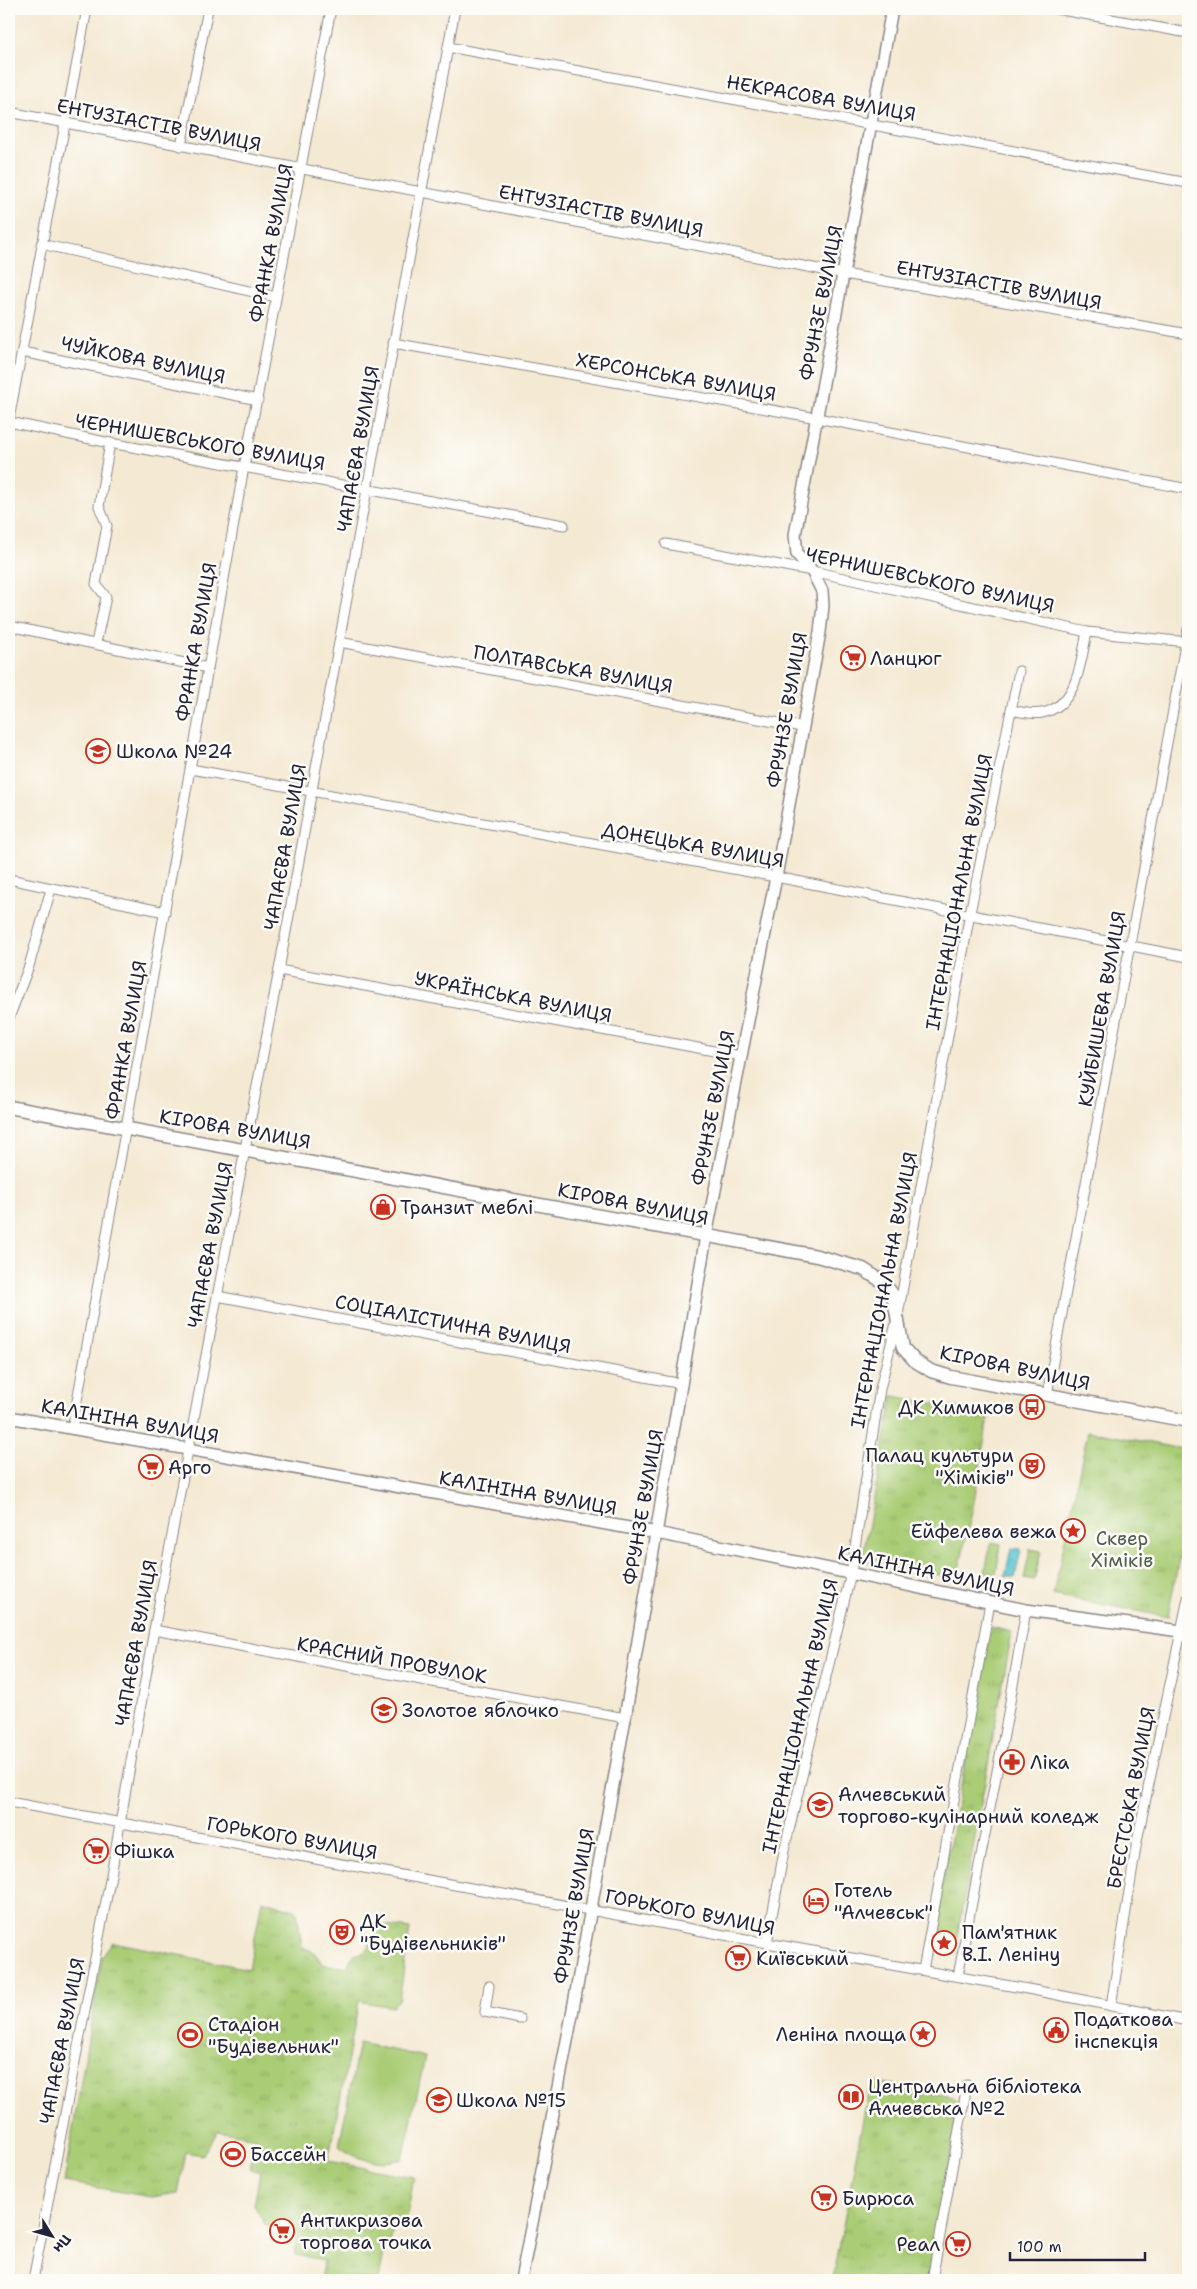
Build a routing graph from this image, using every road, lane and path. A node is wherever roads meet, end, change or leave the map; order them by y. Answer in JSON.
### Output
{"nodes":[{"id":1,"x":87,"y":9,"type":"edge"},
{"id":2,"x":208,"y":9,"type":"edge"},
{"id":3,"x":331,"y":9,"type":"edge"},
{"id":4,"x":455,"y":9,"type":"edge"},
{"id":5,"x":892,"y":9,"type":"edge"},
{"id":6,"x":1056,"y":9,"type":"edge"},
{"id":7,"x":1188,"y":33,"type":"edge"},
{"id":8,"x":448,"y":47,"type":"junction"},
{"id":9,"x":9,"y":112,"type":"edge"},
{"id":10,"x":65,"y":122,"type":"junction"},
{"id":11,"x":872,"y":124,"type":"junction"},
{"id":12,"x":181,"y":146,"type":"junction"},
{"id":13,"x":302,"y":170,"type":"junction"},
{"id":14,"x":1188,"y":184,"type":"edge"},
{"id":15,"x":420,"y":194,"type":"junction"},
{"id":16,"x":41,"y":244,"type":"junction"},
{"id":17,"x":844,"y":274,"type":"junction"},
{"id":18,"x":276,"y":297,"type":"junction"},
{"id":19,"x":1188,"y":334,"type":"edge"},
{"id":20,"x":393,"y":343,"type":"junction"},
{"id":21,"x":22,"y":352,"type":"junction"},
{"id":22,"x":258,"y":400,"type":"junction"},
{"id":23,"x":817,"y":418,"type":"junction"},
{"id":24,"x":9,"y":421,"type":"edge"},
{"id":25,"x":110,"y":443,"type":"junction"},
{"id":26,"x":244,"y":467,"type":"junction"},
{"id":27,"x":368,"y":488,"type":"junction"},
{"id":28,"x":1188,"y":489,"type":"edge"},
{"id":29,"x":564,"y":525,"type":"dead end"},
{"id":30,"x":666,"y":544,"type":"dead end"},
{"id":31,"x":812,"y":571,"type":"junction"},
{"id":32,"x":9,"y":626,"type":"edge"},
{"id":33,"x":1188,"y":629,"type":"edge"},
{"id":34,"x":1087,"y":632,"type":"junction"},
{"id":35,"x":339,"y":642,"type":"junction"},
{"id":36,"x":1187,"y":642,"type":"edge"},
{"id":37,"x":96,"y":643,"type":"junction"},
{"id":38,"x":208,"y":668,"type":"junction"},
{"id":39,"x":1019,"y":671,"type":"dead end"},
{"id":40,"x":1011,"y":710,"type":"junction"},
{"id":41,"x":802,"y":727,"type":"junction"},
{"id":42,"x":191,"y":769,"type":"junction"},
{"id":43,"x":311,"y":793,"type":"junction"},
{"id":44,"x":776,"y":877,"type":"junction"},
{"id":45,"x":9,"y":880,"type":"edge"},
{"id":46,"x":50,"y":889,"type":"junction"},
{"id":47,"x":166,"y":912,"type":"junction"},
{"id":48,"x":970,"y":913,"type":"junction"},
{"id":49,"x":1131,"y":946,"type":"junction"},
{"id":50,"x":1188,"y":956,"type":"edge"},
{"id":51,"x":279,"y":970,"type":"junction"},
{"id":52,"x":9,"y":1018,"type":"edge"},
{"id":53,"x":741,"y":1056,"type":"junction"},
{"id":54,"x":9,"y":1107,"type":"edge"},
{"id":55,"x":126,"y":1129,"type":"junction"},
{"id":56,"x":244,"y":1150,"type":"junction"},
{"id":57,"x":706,"y":1236,"type":"junction"},
{"id":58,"x":217,"y":1296,"type":"junction"},
{"id":59,"x":898,"y":1315,"type":"junction"},
{"id":60,"x":682,"y":1384,"type":"junction"},
{"id":61,"x":1047,"y":1394,"type":"junction"},
{"id":62,"x":9,"y":1418,"type":"edge"},
{"id":63,"x":1188,"y":1421,"type":"edge"},
{"id":64,"x":72,"y":1429,"type":"junction"},
{"id":65,"x":189,"y":1450,"type":"junction"},
{"id":66,"x":656,"y":1533,"type":"junction"},
{"id":67,"x":851,"y":1573,"type":"junction"},
{"id":68,"x":1188,"y":1598,"type":"edge"},
{"id":69,"x":990,"y":1603,"type":"junction"},
{"id":70,"x":1026,"y":1610,"type":"junction"},
{"id":71,"x":154,"y":1630,"type":"junction"},
{"id":72,"x":1186,"y":1632,"type":"edge"},
{"id":73,"x":625,"y":1718,"type":"junction"},
{"id":74,"x":9,"y":1802,"type":"edge"},
{"id":75,"x":119,"y":1822,"type":"junction"},
{"id":76,"x":591,"y":1910,"type":"junction"},
{"id":77,"x":767,"y":1943,"type":"junction"},
{"id":78,"x":922,"y":1970,"type":"junction"},
{"id":79,"x":958,"y":1976,"type":"junction"},
{"id":80,"x":488,"y":1986,"type":"dead end"},
{"id":81,"x":1111,"y":2006,"type":"junction"},
{"id":82,"x":520,"y":2020,"type":"dead end"},
{"id":83,"x":1188,"y":2021,"type":"edge"},
{"id":84,"x":967,"y":2085,"type":"dead end"},
{"id":85,"x":33,"y":2280,"type":"edge"},
{"id":86,"x":521,"y":2280,"type":"edge"},
{"id":87,"x":932,"y":2280,"type":"edge"}],
"edges":[{"from":1,"to":10,"type":"street"},
{"from":2,"to":12,"type":"street"},
{"from":3,"to":13,"type":"street","name":"ФРАНКА ВУЛИЦЯ"},
{"from":4,"to":8,"type":"street","name":"ЧАПАЄВА ВУЛИЦЯ"},
{"from":5,"to":11,"type":"street","name":"ФРУНЗЕ ВУЛИЦЯ"},
{"from":6,"to":7,"type":"street"},
{"from":8,"to":11,"type":"street","name":"НЕКРАСОВА ВУЛИЦЯ"},
{"from":8,"to":15,"type":"street","name":"ЧАПАЄВА ВУЛИЦЯ"},
{"from":9,"to":10,"type":"street","name":"ЕНТУЗІАСТІВ ВУЛИЦЯ"},
{"from":10,"to":12,"type":"street","name":"ЕНТУЗІАСТІВ ВУЛИЦЯ"},
{"from":10,"to":16,"type":"street"},
{"from":11,"to":14,"type":"street","name":"НЕКРАСОВА ВУЛИЦЯ"},
{"from":11,"to":17,"type":"street","name":"ФРУНЗЕ ВУЛИЦЯ"},
{"from":12,"to":13,"type":"street","name":"ЕНТУЗІАСТІВ ВУЛИЦЯ"},
{"from":13,"to":15,"type":"street","name":"ЕНТУЗІАСТІВ ВУЛИЦЯ"},
{"from":13,"to":18,"type":"street","name":"ФРАНКА ВУЛИЦЯ"},
{"from":15,"to":17,"type":"street","name":"ЕНТУЗІАСТІВ ВУЛИЦЯ"},
{"from":15,"to":20,"type":"street","name":"ЧАПАЄВА ВУЛИЦЯ"},
{"from":16,"to":18,"type":"street"},
{"from":16,"to":21,"type":"street"},
{"from":17,"to":19,"type":"street","name":"ЕНТУЗІАСТІВ ВУЛИЦЯ"},
{"from":17,"to":23,"type":"street","name":"ФРУНЗЕ ВУЛИЦЯ"},
{"from":18,"to":22,"type":"street","name":"ФРАНКА ВУЛИЦЯ"},
{"from":20,"to":23,"type":"street","name":"ХЕРСОНСЬКА ВУЛИЦЯ"},
{"from":20,"to":27,"type":"street","name":"ЧАПАЄВА ВУЛИЦЯ"},
{"from":21,"to":22,"type":"street","name":"ЧУЙКОВА ВУЛИЦЯ"},
{"from":21,"to":24,"type":"street"},
{"from":22,"to":26,"type":"street","name":"ФРАНКА ВУЛИЦЯ"},
{"from":23,"to":28,"type":"street","name":"ХЕРСОНСЬКА ВУЛИЦЯ"},
{"from":23,"to":31,"type":"street","name":"ФРУНЗЕ ВУЛИЦЯ"},
{"from":24,"to":25,"type":"street","name":"ЧЕРНИШЕВСЬКОГО ВУЛИЦЯ"},
{"from":25,"to":26,"type":"street","name":"ЧЕРНИШЕВСЬКОГО ВУЛИЦЯ"},
{"from":25,"to":37,"type":"street"},
{"from":26,"to":27,"type":"street","name":"ЧЕРНИШЕВСЬКОГО ВУЛИЦЯ"},
{"from":26,"to":38,"type":"street","name":"ФРАНКА ВУЛИЦЯ"},
{"from":27,"to":29,"type":"street","name":"ЧЕРНИШЕВСЬКОГО ВУЛИЦЯ"},
{"from":27,"to":35,"type":"street","name":"ЧАПАЄВА ВУЛИЦЯ"},
{"from":30,"to":31,"type":"street","name":"ЧЕРНИШЕВСЬКОГО ВУЛИЦЯ"},
{"from":31,"to":34,"type":"street","name":"ЧЕРНИШЕВСЬКОГО ВУЛИЦЯ"},
{"from":31,"to":41,"type":"street","name":"ФРУНЗЕ ВУЛИЦЯ"},
{"from":32,"to":37,"type":"street"},
{"from":33,"to":36,"type":"street","name":"КУЙБИШЕВА ВУЛИЦЯ"},
{"from":34,"to":36,"type":"street","name":"ЧЕРНИШЕВСЬКОГО ВУЛИЦЯ"},
{"from":34,"to":40,"type":"street"},
{"from":35,"to":41,"type":"street","name":"ПОЛТАВСЬКА ВУЛИЦЯ"},
{"from":35,"to":43,"type":"street","name":"ЧАПАЄВА ВУЛИЦЯ"},
{"from":36,"to":49,"type":"street","name":"КУЙБИШЕВА ВУЛИЦЯ"},
{"from":37,"to":38,"type":"street"},
{"from":38,"to":42,"type":"street","name":"ФРАНКА ВУЛИЦЯ"},
{"from":39,"to":40,"type":"street","name":"ІНТЕРНАЦІОНАЛЬНА ВУЛИЦЯ"},
{"from":40,"to":48,"type":"street","name":"ІНТЕРНАЦІОНАЛЬНА ВУЛИЦЯ"},
{"from":41,"to":44,"type":"street","name":"ФРУНЗЕ ВУЛИЦЯ"},
{"from":42,"to":43,"type":"street","name":"ДОНЕЦЬКА ВУЛИЦЯ"},
{"from":42,"to":47,"type":"street","name":"ФРАНКА ВУЛИЦЯ"},
{"from":43,"to":44,"type":"street","name":"ДОНЕЦЬКА ВУЛИЦЯ"},
{"from":43,"to":51,"type":"street","name":"ЧАПАЄВА ВУЛИЦЯ"},
{"from":44,"to":48,"type":"street","name":"ДОНЕЦЬКА ВУЛИЦЯ"},
{"from":44,"to":53,"type":"street","name":"ФРУНЗЕ ВУЛИЦЯ"},
{"from":45,"to":46,"type":"street"},
{"from":46,"to":47,"type":"street"},
{"from":46,"to":52,"type":"street"},
{"from":47,"to":55,"type":"street","name":"ФРАНКА ВУЛИЦЯ"},
{"from":48,"to":49,"type":"street","name":"ДОНЕЦЬКА ВУЛИЦЯ"},
{"from":48,"to":59,"type":"street","name":"ІНТЕРНАЦІОНАЛЬНА ВУЛИЦЯ"},
{"from":49,"to":50,"type":"street","name":"ДОНЕЦЬКА ВУЛИЦЯ"},
{"from":49,"to":61,"type":"street","name":"КУЙБИШЕВА ВУЛИЦЯ"},
{"from":51,"to":53,"type":"street","name":"УКРАЇНСЬКА ВУЛИЦЯ"},
{"from":51,"to":56,"type":"street","name":"ЧАПАЄВА ВУЛИЦЯ"},
{"from":53,"to":57,"type":"street","name":"ФРУНЗЕ ВУЛИЦЯ"},
{"from":54,"to":55,"type":"main road","name":"КІРОВА ВУЛИЦЯ"},
{"from":55,"to":56,"type":"main road","name":"КІРОВА ВУЛИЦЯ"},
{"from":55,"to":64,"type":"street","name":"ФРАНКА ВУЛИЦЯ"},
{"from":56,"to":57,"type":"main road","name":"КІРОВА ВУЛИЦЯ"},
{"from":56,"to":58,"type":"street","name":"ЧАПАЄВА ВУЛИЦЯ"},
{"from":57,"to":59,"type":"main road","name":"КІРОВА ВУЛИЦЯ"},
{"from":57,"to":60,"type":"street","name":"ФРУНЗЕ ВУЛИЦЯ"},
{"from":58,"to":60,"type":"street","name":"СОЦІАЛІСТИЧНА ВУЛИЦЯ"},
{"from":58,"to":65,"type":"street","name":"ЧАПАЄВА ВУЛИЦЯ"},
{"from":59,"to":61,"type":"main road","name":"КІРОВА ВУЛИЦЯ"},
{"from":59,"to":67,"type":"street","name":"ІНТЕРНАЦІОНАЛЬНА ВУЛИЦЯ"},
{"from":60,"to":66,"type":"street","name":"ФРУНЗЕ ВУЛИЦЯ"},
{"from":61,"to":63,"type":"main road","name":"КІРОВА ВУЛИЦЯ"},
{"from":62,"to":64,"type":"street","name":"КАЛІНІНА ВУЛИЦЯ"},
{"from":64,"to":65,"type":"street","name":"КАЛІНІНА ВУЛИЦЯ"},
{"from":65,"to":66,"type":"street","name":"КАЛІНІНА ВУЛИЦЯ"},
{"from":65,"to":71,"type":"street","name":"ЧАПАЄВА ВУЛИЦЯ"},
{"from":66,"to":67,"type":"street","name":"КАЛІНІНА ВУЛИЦЯ"},
{"from":66,"to":73,"type":"street","name":"ФРУНЗЕ ВУЛИЦЯ"},
{"from":67,"to":69,"type":"street","name":"КАЛІНІНА ВУЛИЦЯ"},
{"from":67,"to":77,"type":"street","name":"ІНТЕРНАЦІОНАЛЬНА ВУЛИЦЯ"},
{"from":68,"to":72,"type":"street","name":"БРЕСТСЬКА ВУЛИЦЯ"},
{"from":69,"to":70,"type":"street","name":"КАЛІНІНА ВУЛИЦЯ"},
{"from":69,"to":78,"type":"street"},
{"from":70,"to":72,"type":"street","name":"КАЛІНІНА ВУЛИЦЯ"},
{"from":70,"to":79,"type":"street"},
{"from":71,"to":73,"type":"street","name":"КРАСНИЙ ПРОВУЛОК"},
{"from":71,"to":75,"type":"street","name":"ЧАПАЄВА ВУЛИЦЯ"},
{"from":72,"to":81,"type":"street","name":"БРЕСТСЬКА ВУЛИЦЯ"},
{"from":73,"to":76,"type":"street","name":"ФРУНЗЕ ВУЛИЦЯ"},
{"from":74,"to":75,"type":"street","name":"ГОРЬКОГО ВУЛИЦЯ"},
{"from":75,"to":76,"type":"street","name":"ГОРЬКОГО ВУЛИЦЯ"},
{"from":75,"to":85,"type":"street","name":"ЧАПАЄВА ВУЛИЦЯ"},
{"from":76,"to":77,"type":"street","name":"ГОРЬКОГО ВУЛИЦЯ"},
{"from":76,"to":86,"type":"street","name":"ФРУНЗЕ ВУЛИЦЯ"},
{"from":77,"to":78,"type":"street","name":"ГОРЬКОГО ВУЛИЦЯ"},
{"from":78,"to":79,"type":"street","name":"ГОРЬКОГО ВУЛИЦЯ"},
{"from":79,"to":81,"type":"street","name":"ГОРЬКОГО ВУЛИЦЯ"},
{"from":80,"to":82,"type":"street"},
{"from":81,"to":83,"type":"street","name":"ГОРЬКОГО ВУЛИЦЯ"},
{"from":84,"to":87,"type":"street"}]}
